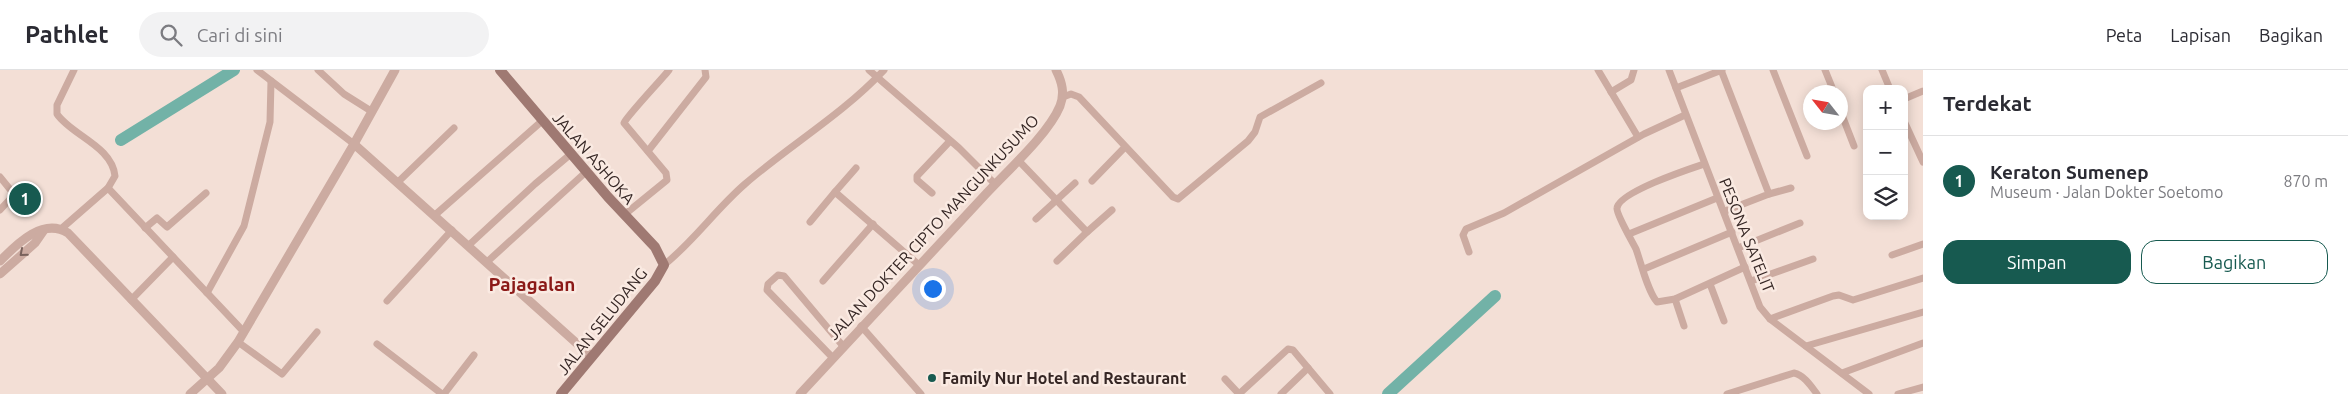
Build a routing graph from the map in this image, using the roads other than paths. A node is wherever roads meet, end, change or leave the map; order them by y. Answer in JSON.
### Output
{"nodes":[{"id":1,"x":74,"y":70,"type":"edge"},
{"id":2,"x":257,"y":70,"type":"edge"},
{"id":3,"x":318,"y":70,"type":"edge"},
{"id":4,"x":395,"y":70,"type":"edge"},
{"id":5,"x":500,"y":70,"type":"edge"},
{"id":6,"x":669,"y":70,"type":"edge"},
{"id":7,"x":705,"y":70,"type":"edge"},
{"id":8,"x":869,"y":70,"type":"edge"},
{"id":9,"x":884,"y":70,"type":"edge"},
{"id":10,"x":1056,"y":70,"type":"edge"},
{"id":11,"x":1598,"y":70,"type":"edge"},
{"id":12,"x":1634,"y":70,"type":"edge"},
{"id":13,"x":1669,"y":70,"type":"edge"},
{"id":14,"x":1721,"y":70,"type":"edge"},
{"id":15,"x":1773,"y":70,"type":"edge"},
{"id":16,"x":1825,"y":70,"type":"edge"},
{"id":17,"x":1882,"y":70,"type":"edge"},
{"id":18,"x":877,"y":77,"type":"junction"},
{"id":19,"x":272,"y":81,"type":"junction"},
{"id":20,"x":1321,"y":83,"type":"dead end"},
{"id":21,"x":1831,"y":85,"type":"edge"},
{"id":22,"x":1888,"y":85,"type":"edge"},
{"id":23,"x":1676,"y":88,"type":"junction"},
{"id":24,"x":1923,"y":91,"type":"edge"},
{"id":25,"x":1611,"y":92,"type":"junction"},
{"id":26,"x":1063,"y":97,"type":"junction"},
{"id":27,"x":1908,"y":97,"type":"edge"},
{"id":28,"x":372,"y":111,"type":"junction"},
{"id":29,"x":1685,"y":115,"type":"junction"},
{"id":30,"x":542,"y":121,"type":"junction"},
{"id":31,"x":454,"y":128,"type":"dead end"},
{"id":32,"x":1848,"y":130,"type":"edge"},
{"id":33,"x":1908,"y":130,"type":"edge"},
{"id":34,"x":1638,"y":137,"type":"junction"},
{"id":35,"x":950,"y":140,"type":"junction"},
{"id":36,"x":354,"y":144,"type":"junction"},
{"id":37,"x":1854,"y":146,"type":"dead end"},
{"id":38,"x":1124,"y":147,"type":"junction"},
{"id":39,"x":648,"y":151,"type":"junction"},
{"id":40,"x":572,"y":153,"type":"junction"},
{"id":41,"x":1807,"y":156,"type":"dead end"},
{"id":42,"x":1018,"y":160,"type":"junction"},
{"id":43,"x":1923,"y":162,"type":"edge"},
{"id":44,"x":1704,"y":164,"type":"junction"},
{"id":45,"x":856,"y":168,"type":"dead end"},
{"id":46,"x":586,"y":171,"type":"junction"},
{"id":47,"x":0,"y":177,"type":"edge"},
{"id":48,"x":1092,"y":181,"type":"dead end"},
{"id":49,"x":397,"y":183,"type":"junction"},
{"id":50,"x":1075,"y":183,"type":"dead end"},
{"id":51,"x":995,"y":184,"type":"junction"},
{"id":52,"x":108,"y":188,"type":"junction"},
{"id":53,"x":1791,"y":188,"type":"dead end"},
{"id":54,"x":835,"y":192,"type":"junction"},
{"id":55,"x":206,"y":193,"type":"dead end"},
{"id":56,"x":932,"y":193,"type":"dead end"},
{"id":57,"x":1769,"y":194,"type":"junction"},
{"id":58,"x":1717,"y":198,"type":"junction"},
{"id":59,"x":1057,"y":199,"type":"junction"},
{"id":60,"x":0,"y":210,"type":"edge"},
{"id":61,"x":1112,"y":210,"type":"dead end"},
{"id":62,"x":1725,"y":212,"type":"junction"},
{"id":63,"x":624,"y":215,"type":"junction"},
{"id":64,"x":435,"y":216,"type":"junction"},
{"id":65,"x":1036,"y":218,"type":"dead end"},
{"id":66,"x":810,"y":222,"type":"dead end"},
{"id":67,"x":873,"y":224,"type":"junction"},
{"id":68,"x":1800,"y":224,"type":"dead end"},
{"id":69,"x":145,"y":228,"type":"junction"},
{"id":70,"x":61,"y":229,"type":"junction"},
{"id":71,"x":44,"y":230,"type":"junction"},
{"id":72,"x":452,"y":230,"type":"junction"},
{"id":73,"x":1087,"y":232,"type":"junction"},
{"id":74,"x":1732,"y":232,"type":"junction"},
{"id":75,"x":1630,"y":234,"type":"junction"},
{"id":76,"x":1923,"y":244,"type":"edge"},
{"id":77,"x":469,"y":245,"type":"junction"},
{"id":78,"x":1738,"y":248,"type":"junction"},
{"id":79,"x":1469,"y":252,"type":"dead end"},
{"id":80,"x":1892,"y":255,"type":"dead end"},
{"id":81,"x":173,"y":257,"type":"junction"},
{"id":82,"x":1813,"y":259,"type":"dead end"},
{"id":83,"x":0,"y":261,"type":"edge"},
{"id":84,"x":1057,"y":261,"type":"dead end"},
{"id":85,"x":487,"y":262,"type":"junction"},
{"id":86,"x":664,"y":265,"type":"junction"},
{"id":87,"x":919,"y":265,"type":"junction"},
{"id":88,"x":1745,"y":267,"type":"junction"},
{"id":89,"x":1644,"y":269,"type":"junction"},
{"id":90,"x":0,"y":274,"type":"edge"},
{"id":91,"x":1923,"y":278,"type":"edge"},
{"id":92,"x":823,"y":281,"type":"dead end"},
{"id":93,"x":1751,"y":281,"type":"junction"},
{"id":94,"x":1710,"y":284,"type":"junction"},
{"id":95,"x":207,"y":293,"type":"junction"},
{"id":96,"x":1674,"y":299,"type":"junction"},
{"id":97,"x":131,"y":300,"type":"junction"},
{"id":98,"x":386,"y":301,"type":"dead end"},
{"id":99,"x":1923,"y":312,"type":"edge"},
{"id":100,"x":1770,"y":319,"type":"junction"},
{"id":101,"x":1724,"y":321,"type":"dead end"},
{"id":102,"x":861,"y":326,"type":"junction"},
{"id":103,"x":1684,"y":326,"type":"dead end"},
{"id":104,"x":244,"y":332,"type":"junction"},
{"id":105,"x":317,"y":332,"type":"dead end"},
{"id":106,"x":238,"y":342,"type":"junction"},
{"id":107,"x":1923,"y":343,"type":"edge"},
{"id":108,"x":377,"y":344,"type":"dead end"},
{"id":109,"x":843,"y":346,"type":"junction"},
{"id":110,"x":1806,"y":346,"type":"junction"},
{"id":111,"x":474,"y":355,"type":"dead end"},
{"id":112,"x":592,"y":357,"type":"junction"},
{"id":113,"x":833,"y":358,"type":"junction"},
{"id":114,"x":1308,"y":368,"type":"junction"},
{"id":115,"x":1842,"y":373,"type":"junction"},
{"id":116,"x":207,"y":379,"type":"junction"},
{"id":117,"x":1225,"y":379,"type":"dead end"},
{"id":118,"x":1923,"y":386,"type":"edge"},
{"id":119,"x":190,"y":394,"type":"edge"},
{"id":120,"x":222,"y":394,"type":"edge"},
{"id":121,"x":443,"y":394,"type":"edge"},
{"id":122,"x":561,"y":394,"type":"edge"},
{"id":123,"x":800,"y":394,"type":"edge"},
{"id":124,"x":922,"y":394,"type":"edge"},
{"id":125,"x":1239,"y":394,"type":"edge"},
{"id":126,"x":1281,"y":394,"type":"edge"},
{"id":127,"x":1330,"y":394,"type":"edge"},
{"id":128,"x":1726,"y":394,"type":"edge"},
{"id":129,"x":1816,"y":394,"type":"edge"},
{"id":130,"x":1869,"y":394,"type":"edge"},
{"id":131,"x":1898,"y":394,"type":"edge"}],
"edges":[{"from":1,"to":52,"type":"street"},
{"from":2,"to":19,"type":"street"},
{"from":3,"to":28,"type":"street"},
{"from":4,"to":28,"type":"street"},
{"from":5,"to":30,"type":"main road","name":"JALAN ASHOKA"},
{"from":6,"to":39,"type":"street"},
{"from":7,"to":39,"type":"street"},
{"from":8,"to":18,"type":"street"},
{"from":9,"to":18,"type":"street"},
{"from":10,"to":26,"type":"street"},
{"from":11,"to":25,"type":"street"},
{"from":12,"to":25,"type":"street"},
{"from":13,"to":23,"type":"street","name":"PESONA SATELIT"},
{"from":14,"to":23,"type":"street"},
{"from":14,"to":57,"type":"street"},
{"from":15,"to":41,"type":"street"},
{"from":16,"to":21,"type":"street"},
{"from":17,"to":22,"type":"street"},
{"from":18,"to":35,"type":"street"},
{"from":18,"to":86,"type":"street"},
{"from":19,"to":36,"type":"street"},
{"from":19,"to":95,"type":"street"},
{"from":20,"to":38,"type":"street"},
{"from":23,"to":29,"type":"street","name":"PESONA SATELIT"},
{"from":24,"to":27,"type":"street"},
{"from":25,"to":34,"type":"street"},
{"from":26,"to":38,"type":"street"},
{"from":26,"to":42,"type":"street","name":"JALAN DOKTER CIPTO MANGUNKUSUMO"},
{"from":28,"to":36,"type":"street"},
{"from":29,"to":34,"type":"street"},
{"from":29,"to":44,"type":"street","name":"PESONA SATELIT"},
{"from":30,"to":40,"type":"main road","name":"JALAN ASHOKA"},
{"from":30,"to":64,"type":"street"},
{"from":31,"to":49,"type":"street"},
{"from":32,"to":37,"type":"street"},
{"from":33,"to":43,"type":"street"},
{"from":34,"to":79,"type":"street"},
{"from":35,"to":51,"type":"street"},
{"from":35,"to":56,"type":"street"},
{"from":36,"to":49,"type":"street"},
{"from":36,"to":104,"type":"street"},
{"from":38,"to":48,"type":"street"},
{"from":39,"to":63,"type":"street"},
{"from":40,"to":46,"type":"main road","name":"JALAN ASHOKA"},
{"from":40,"to":77,"type":"street"},
{"from":42,"to":51,"type":"street","name":"JALAN DOKTER CIPTO MANGUNKUSUMO"},
{"from":42,"to":59,"type":"street"},
{"from":44,"to":58,"type":"street","name":"PESONA SATELIT"},
{"from":44,"to":75,"type":"street"},
{"from":45,"to":54,"type":"street"},
{"from":46,"to":63,"type":"main road","name":"JALAN ASHOKA"},
{"from":46,"to":85,"type":"street"},
{"from":47,"to":60,"type":"street"},
{"from":49,"to":64,"type":"street"},
{"from":50,"to":59,"type":"street"},
{"from":51,"to":87,"type":"street","name":"JALAN DOKTER CIPTO MANGUNKUSUMO"},
{"from":52,"to":69,"type":"street"},
{"from":52,"to":70,"type":"street"},
{"from":53,"to":57,"type":"street"},
{"from":54,"to":66,"type":"street"},
{"from":54,"to":67,"type":"street"},
{"from":55,"to":69,"type":"street"},
{"from":57,"to":62,"type":"street"},
{"from":58,"to":62,"type":"street","name":"PESONA SATELIT"},
{"from":58,"to":75,"type":"street"},
{"from":59,"to":65,"type":"street"},
{"from":59,"to":73,"type":"street"},
{"from":61,"to":73,"type":"street"},
{"from":62,"to":74,"type":"street","name":"PESONA SATELIT"},
{"from":63,"to":86,"type":"main road","name":"JALAN ASHOKA"},
{"from":64,"to":72,"type":"street"},
{"from":67,"to":87,"type":"street"},
{"from":67,"to":92,"type":"street"},
{"from":68,"to":78,"type":"street"},
{"from":69,"to":81,"type":"street"},
{"from":70,"to":71,"type":"street"},
{"from":70,"to":97,"type":"street"},
{"from":71,"to":83,"type":"street"},
{"from":71,"to":90,"type":"street","one_way":true},
{"from":72,"to":77,"type":"street"},
{"from":72,"to":98,"type":"street"},
{"from":73,"to":84,"type":"street"},
{"from":74,"to":78,"type":"street","name":"PESONA SATELIT"},
{"from":74,"to":89,"type":"street"},
{"from":75,"to":89,"type":"street"},
{"from":76,"to":80,"type":"street"},
{"from":77,"to":85,"type":"street"},
{"from":78,"to":88,"type":"street","name":"PESONA SATELIT"},
{"from":81,"to":95,"type":"street"},
{"from":81,"to":97,"type":"street"},
{"from":82,"to":93,"type":"street"},
{"from":85,"to":112,"type":"street"},
{"from":86,"to":112,"type":"main road","name":"JALAN SELUDANG"},
{"from":87,"to":102,"type":"street","name":"JALAN DOKTER CIPTO MANGUNKUSUMO"},
{"from":88,"to":93,"type":"street","name":"PESONA SATELIT"},
{"from":88,"to":94,"type":"street"},
{"from":89,"to":96,"type":"street"},
{"from":91,"to":100,"type":"street"},
{"from":93,"to":100,"type":"street","name":"PESONA SATELIT"},
{"from":94,"to":96,"type":"street"},
{"from":94,"to":101,"type":"street"},
{"from":95,"to":104,"type":"street"},
{"from":96,"to":103,"type":"street"},
{"from":97,"to":116,"type":"street"},
{"from":99,"to":110,"type":"street"},
{"from":100,"to":110,"type":"street","name":"PESONA SATELIT"},
{"from":102,"to":109,"type":"street","name":"JALAN DOKTER CIPTO MANGUNKUSUMO"},
{"from":102,"to":124,"type":"street"},
{"from":104,"to":106,"type":"street"},
{"from":105,"to":106,"type":"street"},
{"from":106,"to":116,"type":"street"},
{"from":107,"to":115,"type":"street"},
{"from":108,"to":121,"type":"street"},
{"from":109,"to":113,"type":"street","name":"JALAN DOKTER CIPTO MANGUNKUSUMO"},
{"from":109,"to":113,"type":"street"},
{"from":110,"to":115,"type":"street","name":"PESONA SATELIT"},
{"from":111,"to":121,"type":"street"},
{"from":112,"to":122,"type":"main road","name":"JALAN SELUDANG"},
{"from":113,"to":123,"type":"street","name":"JALAN DOKTER CIPTO MANGUNKUSUMO"},
{"from":114,"to":125,"type":"street"},
{"from":114,"to":126,"type":"street"},
{"from":114,"to":127,"type":"street"},
{"from":115,"to":130,"type":"street","name":"PESONA SATELIT"},
{"from":116,"to":119,"type":"street"},
{"from":116,"to":120,"type":"street"},
{"from":117,"to":125,"type":"street"},
{"from":118,"to":131,"type":"street"},
{"from":128,"to":129,"type":"street"}]}
